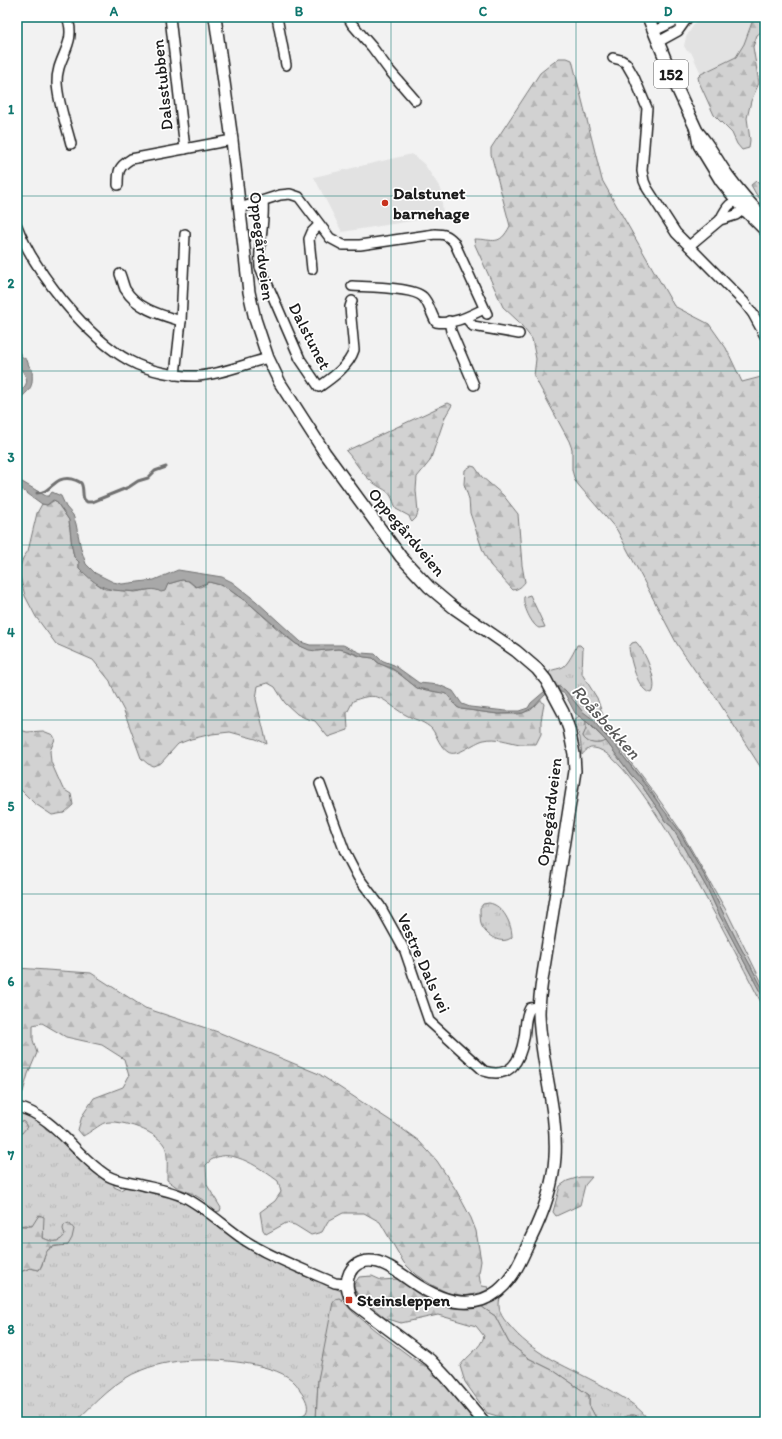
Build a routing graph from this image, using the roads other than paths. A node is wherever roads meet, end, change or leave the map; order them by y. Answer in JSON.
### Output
{"nodes":[{"id":1,"x":67,"y":17,"type":"edge"},
{"id":2,"x":170,"y":17,"type":"edge"},
{"id":3,"x":215,"y":17,"type":"edge"},
{"id":4,"x":277,"y":17,"type":"edge"},
{"id":5,"x":348,"y":17,"type":"edge"},
{"id":6,"x":648,"y":17,"type":"edge"},
{"id":7,"x":684,"y":17,"type":"edge"},
{"id":8,"x":688,"y":17,"type":"edge"},
{"id":9,"x":654,"y":31,"type":"junction"},
{"id":10,"x":658,"y":42,"type":"junction"},
{"id":11,"x":613,"y":58,"type":"dead end"},
{"id":12,"x":286,"y":65,"type":"dead end"},
{"id":13,"x":415,"y":100,"type":"dead end"},
{"id":14,"x":232,"y":140,"type":"junction"},
{"id":15,"x":71,"y":144,"type":"dead end"},
{"id":16,"x":185,"y":149,"type":"junction"},
{"id":17,"x":118,"y":185,"type":"dead end"},
{"id":18,"x":263,"y":201,"type":"junction"},
{"id":19,"x":742,"y":203,"type":"junction"},
{"id":20,"x":240,"y":208,"type":"junction"},
{"id":21,"x":765,"y":219,"type":"edge"},
{"id":22,"x":320,"y":225,"type":"junction"},
{"id":23,"x":17,"y":226,"type":"edge"},
{"id":24,"x":765,"y":230,"type":"edge"},
{"id":25,"x":185,"y":234,"type":"dead end"},
{"id":26,"x":688,"y":246,"type":"junction"},
{"id":27,"x":312,"y":269,"type":"dead end"},
{"id":28,"x":120,"y":274,"type":"dead end"},
{"id":29,"x":352,"y":286,"type":"dead end"},
{"id":30,"x":352,"y":301,"type":"dead end"},
{"id":31,"x":466,"y":318,"type":"junction"},
{"id":32,"x":181,"y":321,"type":"junction"},
{"id":33,"x":449,"y":321,"type":"junction"},
{"id":34,"x":519,"y":334,"type":"dead end"},
{"id":35,"x":765,"y":336,"type":"edge"},
{"id":36,"x":268,"y":358,"type":"junction"},
{"id":37,"x":175,"y":375,"type":"junction"},
{"id":38,"x":474,"y":385,"type":"dead end"},
{"id":39,"x":320,"y":784,"type":"dead end"},
{"id":40,"x":539,"y":1007,"type":"junction"},
{"id":41,"x":17,"y":1107,"type":"edge"},
{"id":42,"x":346,"y":1284,"type":"junction"},
{"id":43,"x":484,"y":1422,"type":"edge"}],
"edges":[{"from":1,"to":15,"type":"street"},
{"from":2,"to":16,"type":"street","name":"Dalsstubben"},
{"from":3,"to":14,"type":"main road","name":"Oppegårdveien"},
{"from":4,"to":12,"type":"street"},
{"from":5,"to":13,"type":"street"},
{"from":6,"to":9,"type":"main road","number":"152"},
{"from":7,"to":9,"type":"street"},
{"from":8,"to":10,"type":"street"},
{"from":9,"to":10,"type":"main road","number":"152"},
{"from":10,"to":19,"type":"main road","number":"152"},
{"from":11,"to":26,"type":"street"},
{"from":14,"to":16,"type":"street","name":"Dalsstubben"},
{"from":14,"to":20,"type":"main road","name":"Oppegårdveien"},
{"from":16,"to":17,"type":"street","name":"Dalsstubben"},
{"from":18,"to":20,"type":"street"},
{"from":18,"to":22,"type":"street"},
{"from":18,"to":30,"type":"street","name":"Dalstunet"},
{"from":19,"to":21,"type":"main road","number":"152"},
{"from":19,"to":24,"type":"main road","number":"152"},
{"from":19,"to":26,"type":"street"},
{"from":20,"to":36,"type":"main road","name":"Oppegårdveien"},
{"from":22,"to":27,"type":"street"},
{"from":22,"to":31,"type":"street"},
{"from":23,"to":37,"type":"street"},
{"from":25,"to":32,"type":"street"},
{"from":26,"to":35,"type":"street"},
{"from":28,"to":32,"type":"street"},
{"from":29,"to":33,"type":"street"},
{"from":31,"to":33,"type":"street"},
{"from":31,"to":34,"type":"street"},
{"from":32,"to":37,"type":"street"},
{"from":33,"to":38,"type":"street"},
{"from":36,"to":37,"type":"street"},
{"from":36,"to":40,"type":"main road","name":"Oppegårdveien"},
{"from":39,"to":40,"type":"street","name":"Vestre Dals vei"},
{"from":40,"to":42,"type":"main road","name":"Oppegårdveien"},
{"from":41,"to":42,"type":"street"},
{"from":42,"to":43,"type":"main road"}]}
